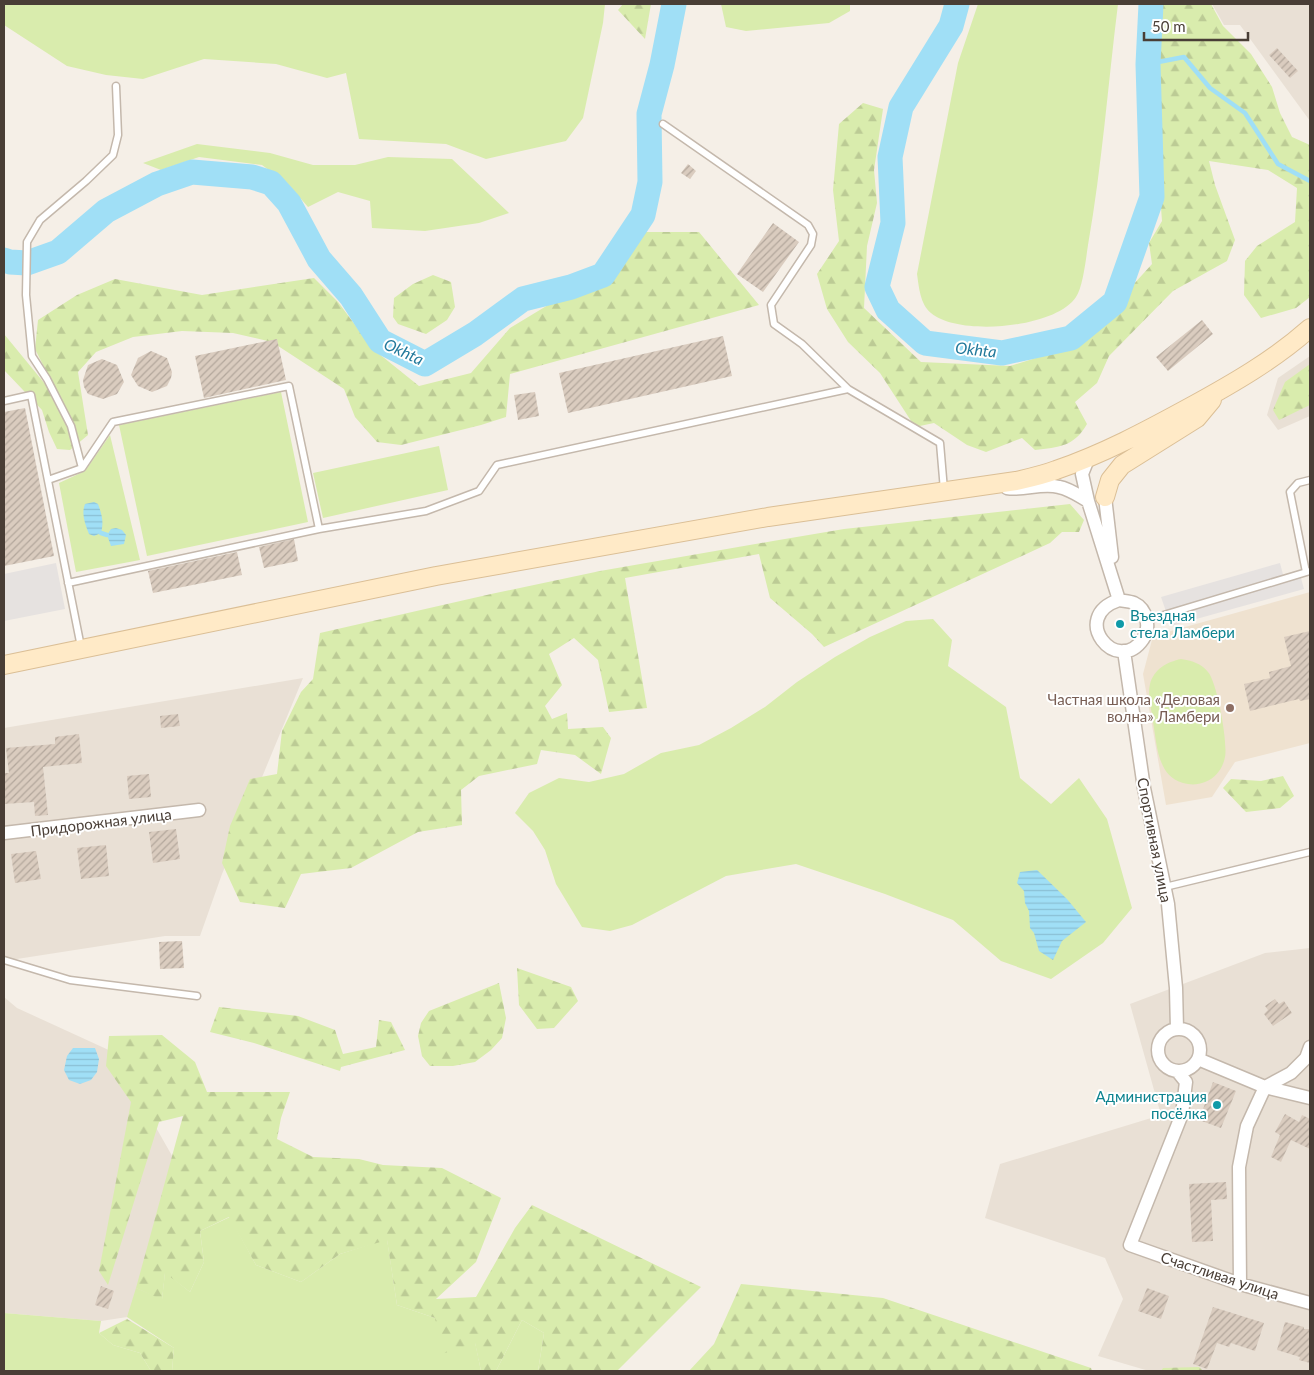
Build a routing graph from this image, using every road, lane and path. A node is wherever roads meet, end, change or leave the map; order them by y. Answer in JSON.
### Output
{"nodes":[{"id":1,"x":116,"y":86,"type":"dead end"},
{"id":2,"x":663,"y":124,"type":"dead end"},
{"id":3,"x":1310,"y":328,"type":"edge"},
{"id":4,"x":848,"y":390,"type":"junction"},
{"id":5,"x":1221,"y":390,"type":"junction"},
{"id":6,"x":4,"y":401,"type":"edge"},
{"id":7,"x":1088,"y":458,"type":"junction"},
{"id":8,"x":82,"y":468,"type":"junction"},
{"id":9,"x":48,"y":480,"type":"junction"},
{"id":10,"x":1310,"y":480,"type":"edge"},
{"id":11,"x":992,"y":485,"type":"junction"},
{"id":12,"x":944,"y":491,"type":"junction"},
{"id":13,"x":1096,"y":499,"type":"junction"},
{"id":14,"x":319,"y":529,"type":"junction"},
{"id":15,"x":1308,"y":572,"type":"edge"},
{"id":16,"x":68,"y":583,"type":"junction"},
{"id":17,"x":1119,"y":600,"type":"junction"},
{"id":18,"x":1147,"y":620,"type":"junction"},
{"id":19,"x":81,"y":649,"type":"junction"},
{"id":20,"x":1124,"y":652,"type":"junction"},
{"id":21,"x":4,"y":665,"type":"edge"},
{"id":22,"x":199,"y":810,"type":"dead end"},
{"id":23,"x":4,"y":833,"type":"edge"},
{"id":24,"x":1310,"y":852,"type":"edge"},
{"id":25,"x":1165,"y":887,"type":"junction"},
{"id":26,"x":4,"y":960,"type":"edge"},
{"id":27,"x":196,"y":996,"type":"dead end"},
{"id":28,"x":1177,"y":1029,"type":"junction"},
{"id":29,"x":1310,"y":1047,"type":"edge"},
{"id":30,"x":1198,"y":1058,"type":"junction"},
{"id":31,"x":1178,"y":1072,"type":"junction"},
{"id":32,"x":1265,"y":1087,"type":"junction"},
{"id":33,"x":1310,"y":1098,"type":"edge"},
{"id":34,"x":1240,"y":1284,"type":"junction"},
{"id":35,"x":1310,"y":1303,"type":"edge"}],
"edges":[{"from":1,"to":8,"type":"lane"},
{"from":2,"to":4,"type":"lane"},
{"from":3,"to":5,"type":"main road"},
{"from":4,"to":12,"type":"lane"},
{"from":4,"to":14,"type":"lane"},
{"from":5,"to":7,"type":"main road"},
{"from":5,"to":13,"type":"main road"},
{"from":6,"to":9,"type":"lane"},
{"from":7,"to":11,"type":"main road"},
{"from":7,"to":13,"type":"main road"},
{"from":8,"to":9,"type":"lane"},
{"from":8,"to":14,"type":"lane"},
{"from":9,"to":16,"type":"lane"},
{"from":10,"to":15,"type":"lane"},
{"from":11,"to":12,"type":"main road"},
{"from":11,"to":13,"type":"street"},
{"from":12,"to":19,"type":"main road"},
{"from":13,"to":17,"type":"street"},
{"from":14,"to":16,"type":"lane"},
{"from":15,"to":18,"type":"lane"},
{"from":16,"to":19,"type":"lane"},
{"from":17,"to":18,"type":"street"},
{"from":17,"to":20,"type":"street"},
{"from":18,"to":20,"type":"street"},
{"from":19,"to":21,"type":"main road"},
{"from":20,"to":25,"type":"street","name":"Спортивная улица"},
{"from":22,"to":23,"type":"street","name":"Придорожная улица"},
{"from":24,"to":25,"type":"lane"},
{"from":25,"to":28,"type":"street","name":"Спортивная улица"},
{"from":26,"to":27,"type":"lane"},
{"from":28,"to":30,"type":"street"},
{"from":28,"to":31,"type":"street"},
{"from":29,"to":32,"type":"street"},
{"from":30,"to":31,"type":"street"},
{"from":30,"to":32,"type":"street"},
{"from":31,"to":34,"type":"street","name":"Счастливая улица"},
{"from":32,"to":33,"type":"street"},
{"from":32,"to":34,"type":"street"},
{"from":34,"to":35,"type":"street","name":"Счастливая улица"}]}
